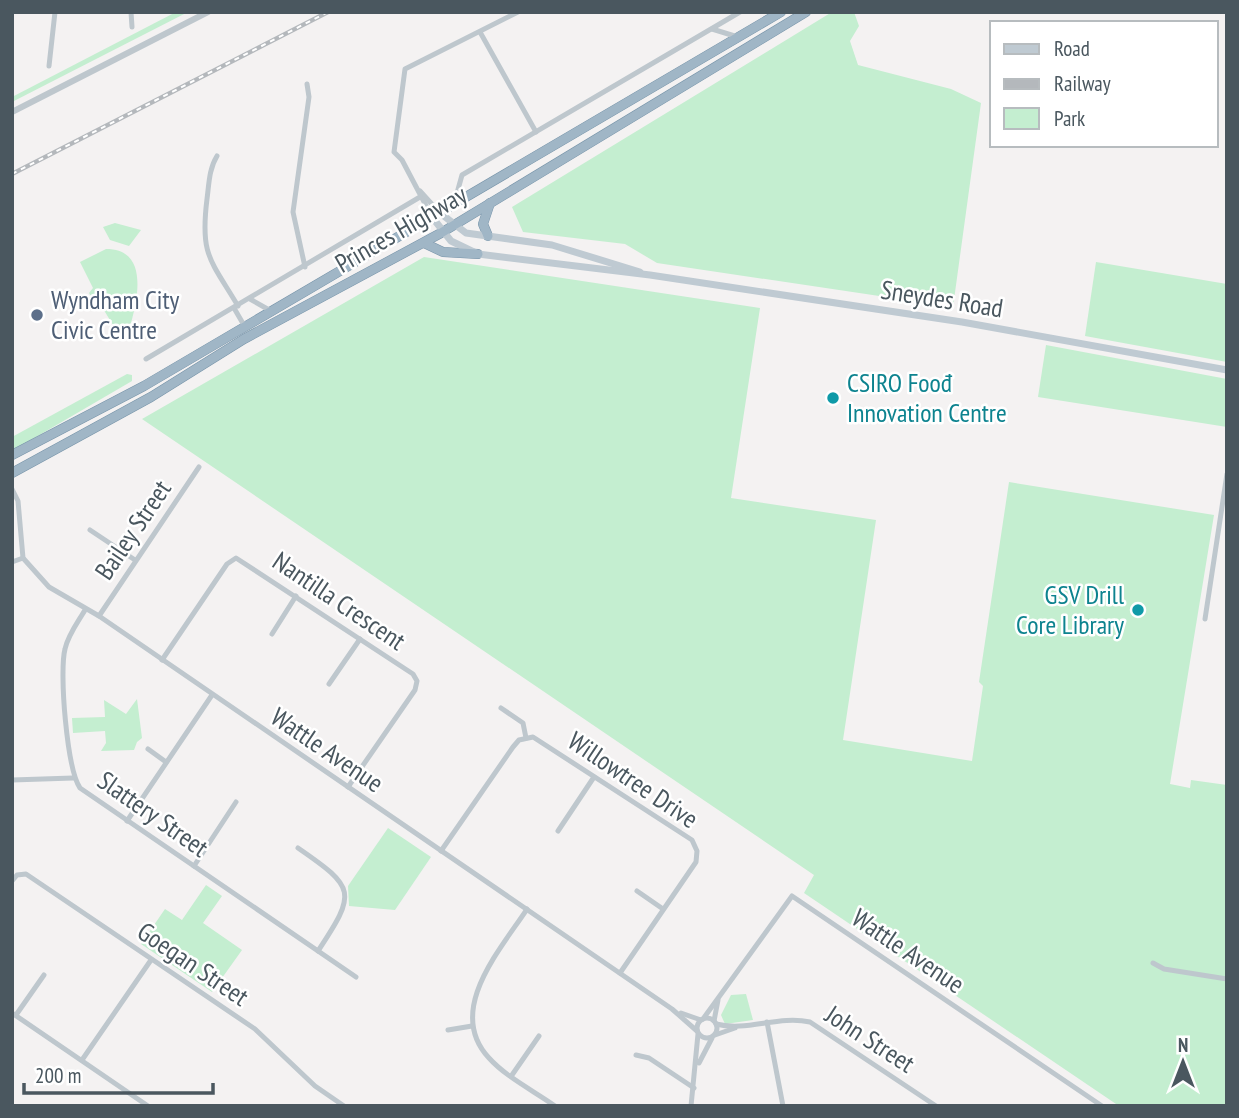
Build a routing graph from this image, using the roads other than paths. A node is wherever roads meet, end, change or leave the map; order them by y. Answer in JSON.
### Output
{"nodes":[{"id":1,"x":55,"y":12,"type":"edge"},
{"id":2,"x":131,"y":12,"type":"edge"},
{"id":3,"x":208,"y":12,"type":"edge"},
{"id":4,"x":518,"y":12,"type":"edge"},
{"id":5,"x":740,"y":12,"type":"edge"},
{"id":6,"x":782,"y":12,"type":"edge"},
{"id":7,"x":806,"y":12,"type":"edge"},
{"id":8,"x":132,"y":27,"type":"dead end"},
{"id":9,"x":712,"y":29,"type":"junction"},
{"id":10,"x":480,"y":32,"type":"junction"},
{"id":11,"x":738,"y":37,"type":"junction"},
{"id":12,"x":49,"y":66,"type":"dead end"},
{"id":13,"x":307,"y":84,"type":"dead end"},
{"id":14,"x":12,"y":112,"type":"edge"},
{"id":15,"x":536,"y":132,"type":"junction"},
{"id":16,"x":217,"y":156,"type":"dead end"},
{"id":17,"x":417,"y":189,"type":"junction"},
{"id":18,"x":420,"y":197,"type":"junction"},
{"id":19,"x":490,"y":203,"type":"junction"},
{"id":20,"x":454,"y":204,"type":"junction"},
{"id":21,"x":436,"y":215,"type":"junction"},
{"id":22,"x":453,"y":226,"type":"junction"},
{"id":23,"x":441,"y":233,"type":"junction"},
{"id":24,"x":488,"y":236,"type":"junction"},
{"id":25,"x":424,"y":243,"type":"junction"},
{"id":26,"x":478,"y":254,"type":"junction"},
{"id":27,"x":305,"y":267,"type":"junction"},
{"id":28,"x":650,"y":275,"type":"junction"},
{"id":29,"x":250,"y":299,"type":"junction"},
{"id":30,"x":236,"y":307,"type":"junction"},
{"id":31,"x":271,"y":312,"type":"junction"},
{"id":32,"x":245,"y":327,"type":"junction"},
{"id":33,"x":264,"y":328,"type":"junction"},
{"id":34,"x":146,"y":359,"type":"dead end"},
{"id":35,"x":1227,"y":370,"type":"edge"},
{"id":36,"x":144,"y":386,"type":"junction"},
{"id":37,"x":151,"y":397,"type":"junction"},
{"id":38,"x":12,"y":455,"type":"edge"},
{"id":39,"x":199,"y":467,"type":"dead end"},
{"id":40,"x":12,"y":473,"type":"edge"},
{"id":41,"x":1227,"y":474,"type":"edge"},
{"id":42,"x":12,"y":489,"type":"edge"},
{"id":43,"x":90,"y":530,"type":"dead end"},
{"id":44,"x":23,"y":558,"type":"junction"},
{"id":45,"x":135,"y":560,"type":"junction"},
{"id":46,"x":12,"y":562,"type":"edge"},
{"id":47,"x":296,"y":596,"type":"junction"},
{"id":48,"x":85,"y":610,"type":"junction"},
{"id":49,"x":99,"y":616,"type":"junction"},
{"id":50,"x":1205,"y":619,"type":"dead end"},
{"id":51,"x":272,"y":634,"type":"dead end"},
{"id":52,"x":360,"y":639,"type":"junction"},
{"id":53,"x":162,"y":660,"type":"junction"},
{"id":54,"x":329,"y":684,"type":"dead end"},
{"id":55,"x":212,"y":695,"type":"junction"},
{"id":56,"x":501,"y":708,"type":"dead end"},
{"id":57,"x":526,"y":738,"type":"junction"},
{"id":58,"x":148,"y":749,"type":"dead end"},
{"id":59,"x":166,"y":762,"type":"junction"},
{"id":60,"x":594,"y":777,"type":"junction"},
{"id":61,"x":73,"y":778,"type":"junction"},
{"id":62,"x":12,"y":780,"type":"edge"},
{"id":63,"x":348,"y":787,"type":"junction"},
{"id":64,"x":236,"y":802,"type":"dead end"},
{"id":65,"x":127,"y":821,"type":"junction"},
{"id":66,"x":558,"y":831,"type":"dead end"},
{"id":67,"x":299,"y":848,"type":"dead end"},
{"id":68,"x":442,"y":851,"type":"junction"},
{"id":69,"x":194,"y":866,"type":"junction"},
{"id":70,"x":12,"y":881,"type":"edge"},
{"id":71,"x":637,"y":891,"type":"dead end"},
{"id":72,"x":663,"y":908,"type":"junction"},
{"id":73,"x":527,"y":909,"type":"junction"},
{"id":74,"x":318,"y":951,"type":"junction"},
{"id":75,"x":151,"y":960,"type":"junction"},
{"id":76,"x":1153,"y":963,"type":"dead end"},
{"id":77,"x":620,"y":973,"type":"junction"},
{"id":78,"x":44,"y":975,"type":"dead end"},
{"id":79,"x":356,"y":977,"type":"dead end"},
{"id":80,"x":1227,"y":979,"type":"edge"},
{"id":81,"x":720,"y":994,"type":"junction"},
{"id":82,"x":672,"y":1009,"type":"junction"},
{"id":83,"x":14,"y":1014,"type":"edge"},
{"id":84,"x":702,"y":1019,"type":"junction"},
{"id":85,"x":767,"y":1022,"type":"junction"},
{"id":86,"x":715,"y":1023,"type":"junction"},
{"id":87,"x":472,"y":1026,"type":"junction"},
{"id":88,"x":737,"y":1027,"type":"junction"},
{"id":89,"x":448,"y":1030,"type":"dead end"},
{"id":90,"x":698,"y":1032,"type":"junction"},
{"id":91,"x":714,"y":1036,"type":"junction"},
{"id":92,"x":539,"y":1037,"type":"dead end"},
{"id":93,"x":636,"y":1055,"type":"dead end"},
{"id":94,"x":82,"y":1060,"type":"junction"},
{"id":95,"x":697,"y":1069,"type":"junction"},
{"id":96,"x":512,"y":1075,"type":"junction"},
{"id":97,"x":694,"y":1088,"type":"junction"},
{"id":98,"x":148,"y":1106,"type":"edge"},
{"id":99,"x":344,"y":1106,"type":"edge"},
{"id":100,"x":555,"y":1106,"type":"edge"},
{"id":101,"x":691,"y":1106,"type":"edge"},
{"id":102,"x":783,"y":1106,"type":"edge"},
{"id":103,"x":936,"y":1106,"type":"edge"},
{"id":104,"x":1102,"y":1106,"type":"edge"}],
"edges":[{"from":1,"to":12,"type":"street"},
{"from":2,"to":8,"type":"street"},
{"from":3,"to":14,"type":"street"},
{"from":4,"to":10,"type":"street"},
{"from":5,"to":9,"type":"street"},
{"from":6,"to":11,"type":"highway","name":"Princes Highway"},
{"from":7,"to":19,"type":"highway","name":"Princes Highway"},
{"from":9,"to":11,"type":"street"},
{"from":9,"to":15,"type":"street"},
{"from":10,"to":15,"type":"street"},
{"from":10,"to":17,"type":"street"},
{"from":11,"to":20,"type":"highway","name":"Princes Highway"},
{"from":13,"to":27,"type":"street"},
{"from":15,"to":20,"type":"street"},
{"from":16,"to":30,"type":"street"},
{"from":17,"to":18,"type":"street"},
{"from":17,"to":21,"type":"street"},
{"from":18,"to":21,"type":"street"},
{"from":18,"to":27,"type":"street"},
{"from":19,"to":22,"type":"highway","name":"Princes Highway"},
{"from":19,"to":24,"type":"highway"},
{"from":20,"to":21,"type":"highway","name":"Princes Highway"},
{"from":21,"to":22,"type":"main road"},
{"from":21,"to":23,"type":"main road","name":"Sneydes Road"},
{"from":21,"to":31,"type":"highway","name":"Princes Highway"},
{"from":22,"to":23,"type":"highway","name":"Princes Highway"},
{"from":22,"to":24,"type":"main road","name":"Sneydes Road"},
{"from":23,"to":25,"type":"highway","name":"Princes Highway"},
{"from":23,"to":26,"type":"main road","name":"Sneydes Road"},
{"from":24,"to":28,"type":"main road","name":"Sneydes Road"},
{"from":25,"to":26,"type":"highway"},
{"from":25,"to":33,"type":"highway","name":"Princes Highway"},
{"from":26,"to":28,"type":"main road","name":"Sneydes Road"},
{"from":27,"to":29,"type":"street"},
{"from":28,"to":35,"type":"main road","name":"Sneydes Road"},
{"from":29,"to":30,"type":"street"},
{"from":29,"to":31,"type":"street"},
{"from":30,"to":32,"type":"street"},
{"from":30,"to":34,"type":"street"},
{"from":31,"to":32,"type":"highway","name":"Princes Highway"},
{"from":32,"to":33,"type":"highway"},
{"from":32,"to":36,"type":"highway","name":"Princes Highway"},
{"from":33,"to":37,"type":"highway","name":"Princes Highway"},
{"from":36,"to":37,"type":"highway"},
{"from":36,"to":38,"type":"highway","name":"Princes Highway"},
{"from":37,"to":40,"type":"highway","name":"Princes Highway"},
{"from":39,"to":45,"type":"street","name":"Bailey Street"},
{"from":41,"to":50,"type":"street"},
{"from":42,"to":44,"type":"street"},
{"from":43,"to":45,"type":"street"},
{"from":44,"to":46,"type":"street"},
{"from":44,"to":48,"type":"street","name":"Wattle Avenue"},
{"from":45,"to":49,"type":"street","name":"Bailey Street"},
{"from":47,"to":51,"type":"street"},
{"from":47,"to":52,"type":"street","name":"Nantilla Crescent"},
{"from":47,"to":53,"type":"street","name":"Nantilla Crescent"},
{"from":48,"to":49,"type":"street","name":"Wattle Avenue"},
{"from":48,"to":61,"type":"street","name":"Slattery Street"},
{"from":49,"to":53,"type":"street","name":"Wattle Avenue"},
{"from":52,"to":54,"type":"street"},
{"from":52,"to":63,"type":"street","name":"Nantilla Crescent"},
{"from":53,"to":55,"type":"street","name":"Wattle Avenue"},
{"from":55,"to":59,"type":"street"},
{"from":55,"to":63,"type":"street","name":"Wattle Avenue"},
{"from":56,"to":57,"type":"street","name":"Willowtree Drive"},
{"from":57,"to":60,"type":"street","name":"Willowtree Drive"},
{"from":57,"to":68,"type":"street","name":"Willowtree Drive"},
{"from":58,"to":59,"type":"street"},
{"from":59,"to":65,"type":"street"},
{"from":60,"to":66,"type":"street"},
{"from":60,"to":72,"type":"street","name":"Willowtree Drive"},
{"from":61,"to":62,"type":"street"},
{"from":61,"to":65,"type":"street","name":"Slattery Street"},
{"from":63,"to":68,"type":"street","name":"Wattle Avenue"},
{"from":64,"to":69,"type":"street"},
{"from":65,"to":69,"type":"street","name":"Slattery Street"},
{"from":67,"to":74,"type":"street"},
{"from":68,"to":73,"type":"street","name":"Wattle Avenue"},
{"from":69,"to":74,"type":"street","name":"Slattery Street"},
{"from":70,"to":75,"type":"street","name":"Goegan Street"},
{"from":71,"to":72,"type":"street"},
{"from":72,"to":77,"type":"street","name":"Willowtree Drive"},
{"from":73,"to":77,"type":"street","name":"Wattle Avenue"},
{"from":73,"to":87,"type":"street"},
{"from":74,"to":79,"type":"street","name":"Slattery Street"},
{"from":75,"to":94,"type":"street"},
{"from":75,"to":99,"type":"street","name":"Goegan Street"},
{"from":76,"to":80,"type":"street"},
{"from":77,"to":82,"type":"street","name":"Wattle Avenue"},
{"from":78,"to":83,"type":"street"},
{"from":81,"to":84,"type":"street","name":"Wattle Avenue"},
{"from":81,"to":86,"type":"street","name":"Wattle Avenue"},
{"from":81,"to":104,"type":"street","name":"Wattle Avenue"},
{"from":82,"to":84,"type":"street","name":"Wattle Avenue"},
{"from":82,"to":90,"type":"street","name":"Wattle Avenue"},
{"from":83,"to":94,"type":"street"},
{"from":84,"to":86,"type":"street","name":"John Street"},
{"from":84,"to":90,"type":"street"},
{"from":85,"to":88,"type":"street","name":"John Street"},
{"from":85,"to":102,"type":"street"},
{"from":85,"to":103,"type":"street","name":"John Street"},
{"from":86,"to":88,"type":"street","name":"John Street"},
{"from":86,"to":91,"type":"street","name":"Wattle Avenue"},
{"from":87,"to":89,"type":"street"},
{"from":87,"to":96,"type":"street"},
{"from":88,"to":91,"type":"street","name":"John Street"},
{"from":90,"to":91,"type":"street"},
{"from":90,"to":95,"type":"street"},
{"from":91,"to":95,"type":"street"},
{"from":92,"to":96,"type":"street"},
{"from":93,"to":97,"type":"street"},
{"from":94,"to":98,"type":"street"},
{"from":95,"to":97,"type":"street"},
{"from":96,"to":100,"type":"street"},
{"from":97,"to":101,"type":"street"}]}
